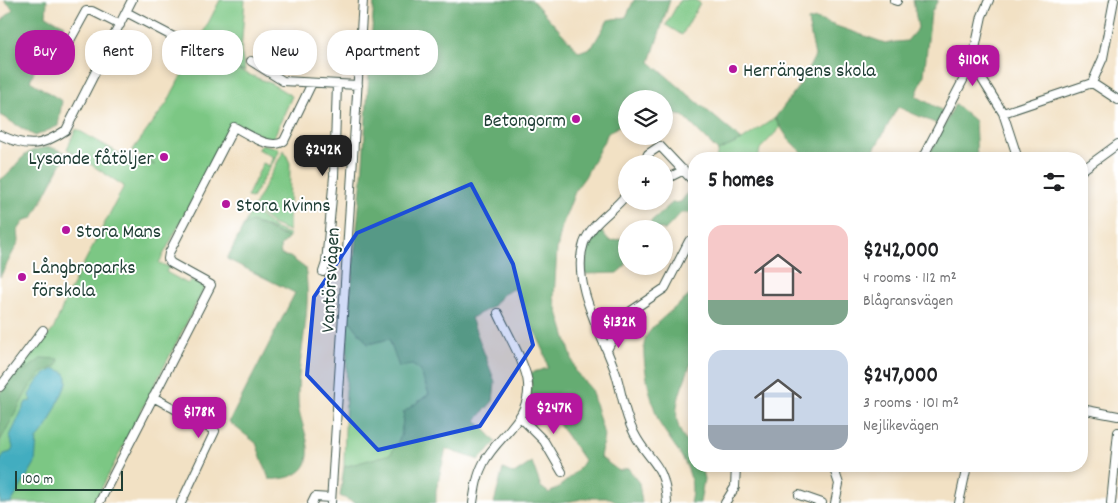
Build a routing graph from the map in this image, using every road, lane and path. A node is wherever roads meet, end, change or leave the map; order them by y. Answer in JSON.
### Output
{"nodes":[{"id":1,"x":132,"y":0,"type":"edge"},
{"id":2,"x":363,"y":0,"type":"edge"},
{"id":3,"x":988,"y":0,"type":"edge"},
{"id":4,"x":1114,"y":0,"type":"edge"},
{"id":5,"x":126,"y":12,"type":"junction"},
{"id":6,"x":120,"y":25,"type":"junction"},
{"id":7,"x":75,"y":31,"type":"edge"},
{"id":8,"x":162,"y":31,"type":"edge"},
{"id":9,"x":251,"y":61,"type":"dead end"},
{"id":10,"x":972,"y":63,"type":"junction"},
{"id":11,"x":312,"y":83,"type":"junction"},
{"id":12,"x":1092,"y":83,"type":"junction"},
{"id":13,"x":337,"y":84,"type":"junction"},
{"id":14,"x":358,"y":85,"type":"junction"},
{"id":15,"x":1118,"y":100,"type":"edge"},
{"id":16,"x":1003,"y":113,"type":"junction"},
{"id":17,"x":0,"y":135,"type":"edge"},
{"id":18,"x":1118,"y":144,"type":"edge"},
{"id":19,"x":926,"y":152,"type":"edge"},
{"id":20,"x":1016,"y":152,"type":"edge"},
{"id":21,"x":650,"y":155,"type":"edge"},
{"id":22,"x":670,"y":155,"type":"edge"},
{"id":23,"x":673,"y":158,"type":"edge"},
{"id":24,"x":1088,"y":166,"type":"edge"},
{"id":25,"x":684,"y":170,"type":"junction"},
{"id":26,"x":688,"y":175,"type":"edge"},
{"id":27,"x":673,"y":176,"type":"edge"},
{"id":28,"x":618,"y":204,"type":"edge"},
{"id":29,"x":688,"y":242,"type":"edge"},
{"id":30,"x":323,"y":272,"type":"dead end"},
{"id":31,"x":498,"y":313,"type":"dead end"},
{"id":32,"x":43,"y":330,"type":"dead end"},
{"id":33,"x":607,"y":350,"type":"junction"},
{"id":34,"x":0,"y":387,"type":"edge"},
{"id":35,"x":153,"y":397,"type":"junction"},
{"id":36,"x":1088,"y":410,"type":"edge"},
{"id":37,"x":1118,"y":416,"type":"edge"},
{"id":38,"x":520,"y":417,"type":"junction"},
{"id":39,"x":1118,"y":432,"type":"edge"},
{"id":40,"x":562,"y":472,"type":"dead end"},
{"id":41,"x":736,"y":472,"type":"edge"},
{"id":42,"x":835,"y":472,"type":"edge"},
{"id":43,"x":966,"y":472,"type":"edge"},
{"id":44,"x":799,"y":495,"type":"dead end"},
{"id":45,"x":331,"y":500,"type":"edge"},
{"id":46,"x":99,"y":503,"type":"edge"},
{"id":47,"x":181,"y":503,"type":"edge"},
{"id":48,"x":312,"y":503,"type":"edge"},
{"id":49,"x":473,"y":503,"type":"edge"},
{"id":50,"x":667,"y":503,"type":"edge"},
{"id":51,"x":725,"y":503,"type":"edge"},
{"id":52,"x":822,"y":503,"type":"edge"},
{"id":53,"x":835,"y":503,"type":"edge"},
{"id":54,"x":959,"y":503,"type":"edge"},
{"id":55,"x":1111,"y":503,"type":"edge"}],
"edges":[{"from":1,"to":5,"type":"street"},
{"from":2,"to":14,"type":"street","name":"Vantörsvägen"},
{"from":3,"to":10,"type":"street"},
{"from":4,"to":12,"type":"street"},
{"from":5,"to":6,"type":"street"},
{"from":5,"to":8,"type":"street"},
{"from":6,"to":7,"type":"street"},
{"from":6,"to":17,"type":"street"},
{"from":9,"to":11,"type":"street"},
{"from":10,"to":16,"type":"street"},
{"from":10,"to":19,"type":"street"},
{"from":11,"to":13,"type":"street"},
{"from":11,"to":35,"type":"street"},
{"from":12,"to":15,"type":"street"},
{"from":12,"to":16,"type":"street"},
{"from":13,"to":14,"type":"street"},
{"from":13,"to":30,"type":"street"},
{"from":14,"to":45,"type":"street","name":"Vantörsvägen"},
{"from":16,"to":20,"type":"street"},
{"from":18,"to":24,"type":"street"},
{"from":21,"to":22,"type":"street"},
{"from":23,"to":25,"type":"street"},
{"from":25,"to":26,"type":"street"},
{"from":25,"to":27,"type":"street"},
{"from":28,"to":33,"type":"street"},
{"from":29,"to":33,"type":"street"},
{"from":31,"to":38,"type":"street"},
{"from":32,"to":34,"type":"street"},
{"from":33,"to":50,"type":"street"},
{"from":35,"to":46,"type":"street"},
{"from":35,"to":47,"type":"street"},
{"from":36,"to":37,"type":"street"},
{"from":38,"to":40,"type":"street"},
{"from":38,"to":49,"type":"street"},
{"from":39,"to":55,"type":"street"},
{"from":41,"to":51,"type":"street"},
{"from":42,"to":53,"type":"street"},
{"from":43,"to":54,"type":"street"},
{"from":44,"to":52,"type":"street"},
{"from":45,"to":48,"type":"street"}]}
